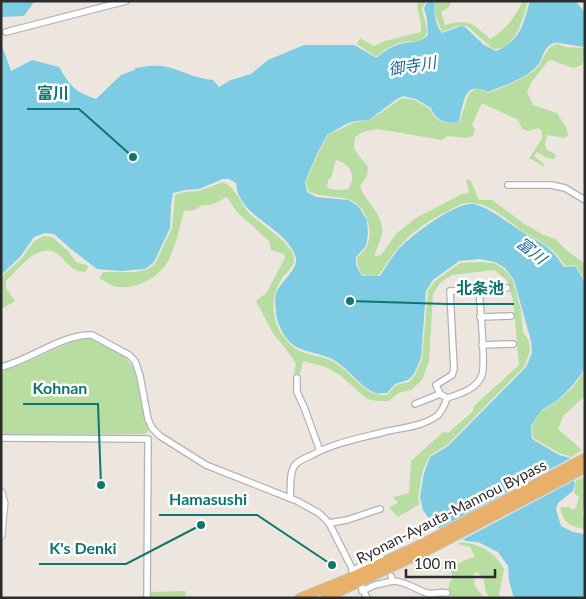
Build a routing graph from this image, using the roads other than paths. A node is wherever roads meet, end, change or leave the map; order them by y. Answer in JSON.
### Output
{"nodes":[{"id":1,"x":126,"y":1,"type":"edge"},
{"id":2,"x":6,"y":32,"type":"dead end"},
{"id":3,"x":508,"y":185,"type":"dead end"},
{"id":4,"x":585,"y":200,"type":"edge"},
{"id":5,"x":507,"y":288,"type":"dead end"},
{"id":6,"x":479,"y":289,"type":"junction"},
{"id":7,"x":511,"y":316,"type":"dead end"},
{"id":8,"x":480,"y":317,"type":"junction"},
{"id":9,"x":514,"y":344,"type":"dead end"},
{"id":10,"x":482,"y":345,"type":"junction"},
{"id":11,"x":1,"y":367,"type":"edge"},
{"id":12,"x":297,"y":378,"type":"dead end"},
{"id":13,"x":440,"y":394,"type":"junction"},
{"id":14,"x":447,"y":398,"type":"junction"},
{"id":15,"x":415,"y":404,"type":"dead end"},
{"id":16,"x":1,"y":438,"type":"edge"},
{"id":17,"x":320,"y":451,"type":"junction"},
{"id":18,"x":585,"y":458,"type":"edge"},
{"id":19,"x":585,"y":468,"type":"edge"},
{"id":20,"x":1,"y":492,"type":"edge"},
{"id":21,"x":290,"y":498,"type":"junction"},
{"id":22,"x":380,"y":509,"type":"dead end"},
{"id":23,"x":329,"y":523,"type":"junction"},
{"id":24,"x":1,"y":536,"type":"edge"},
{"id":25,"x":424,"y":547,"type":"junction"},
{"id":26,"x":381,"y":557,"type":"dead end"},
{"id":27,"x":357,"y":580,"type":"junction"},
{"id":28,"x":447,"y":593,"type":"dead end"},
{"id":29,"x":147,"y":598,"type":"edge"},
{"id":30,"x":300,"y":598,"type":"edge"},
{"id":31,"x":325,"y":598,"type":"edge"},
{"id":32,"x":367,"y":598,"type":"edge"}],
"edges":[{"from":1,"to":2,"type":"street"},
{"from":3,"to":4,"type":"street"},
{"from":5,"to":6,"type":"street"},
{"from":6,"to":8,"type":"street"},
{"from":6,"to":13,"type":"street"},
{"from":7,"to":8,"type":"street"},
{"from":8,"to":10,"type":"street"},
{"from":9,"to":10,"type":"street"},
{"from":10,"to":14,"type":"street"},
{"from":11,"to":21,"type":"street"},
{"from":12,"to":17,"type":"street"},
{"from":13,"to":14,"type":"street"},
{"from":13,"to":15,"type":"street"},
{"from":14,"to":17,"type":"street"},
{"from":16,"to":29,"type":"street"},
{"from":17,"to":21,"type":"street"},
{"from":18,"to":25,"type":"highway","name":"Ryonan-Ayauta-Mannou Bypass"},
{"from":19,"to":25,"type":"highway","name":"Ryonan-Ayauta-Mannou Bypass"},
{"from":20,"to":24,"type":"street"},
{"from":21,"to":23,"type":"street"},
{"from":22,"to":23,"type":"street"},
{"from":23,"to":27,"type":"street"},
{"from":25,"to":27,"type":"highway","name":"Ryonan-Ayauta-Mannou Bypass"},
{"from":26,"to":27,"type":"street"},
{"from":27,"to":28,"type":"street"},
{"from":27,"to":30,"type":"highway","name":"Ryonan-Ayauta-Mannou Bypass"},
{"from":27,"to":31,"type":"highway","name":"Ryonan-Ayauta-Mannou Bypass"},
{"from":27,"to":32,"type":"street"}]}
